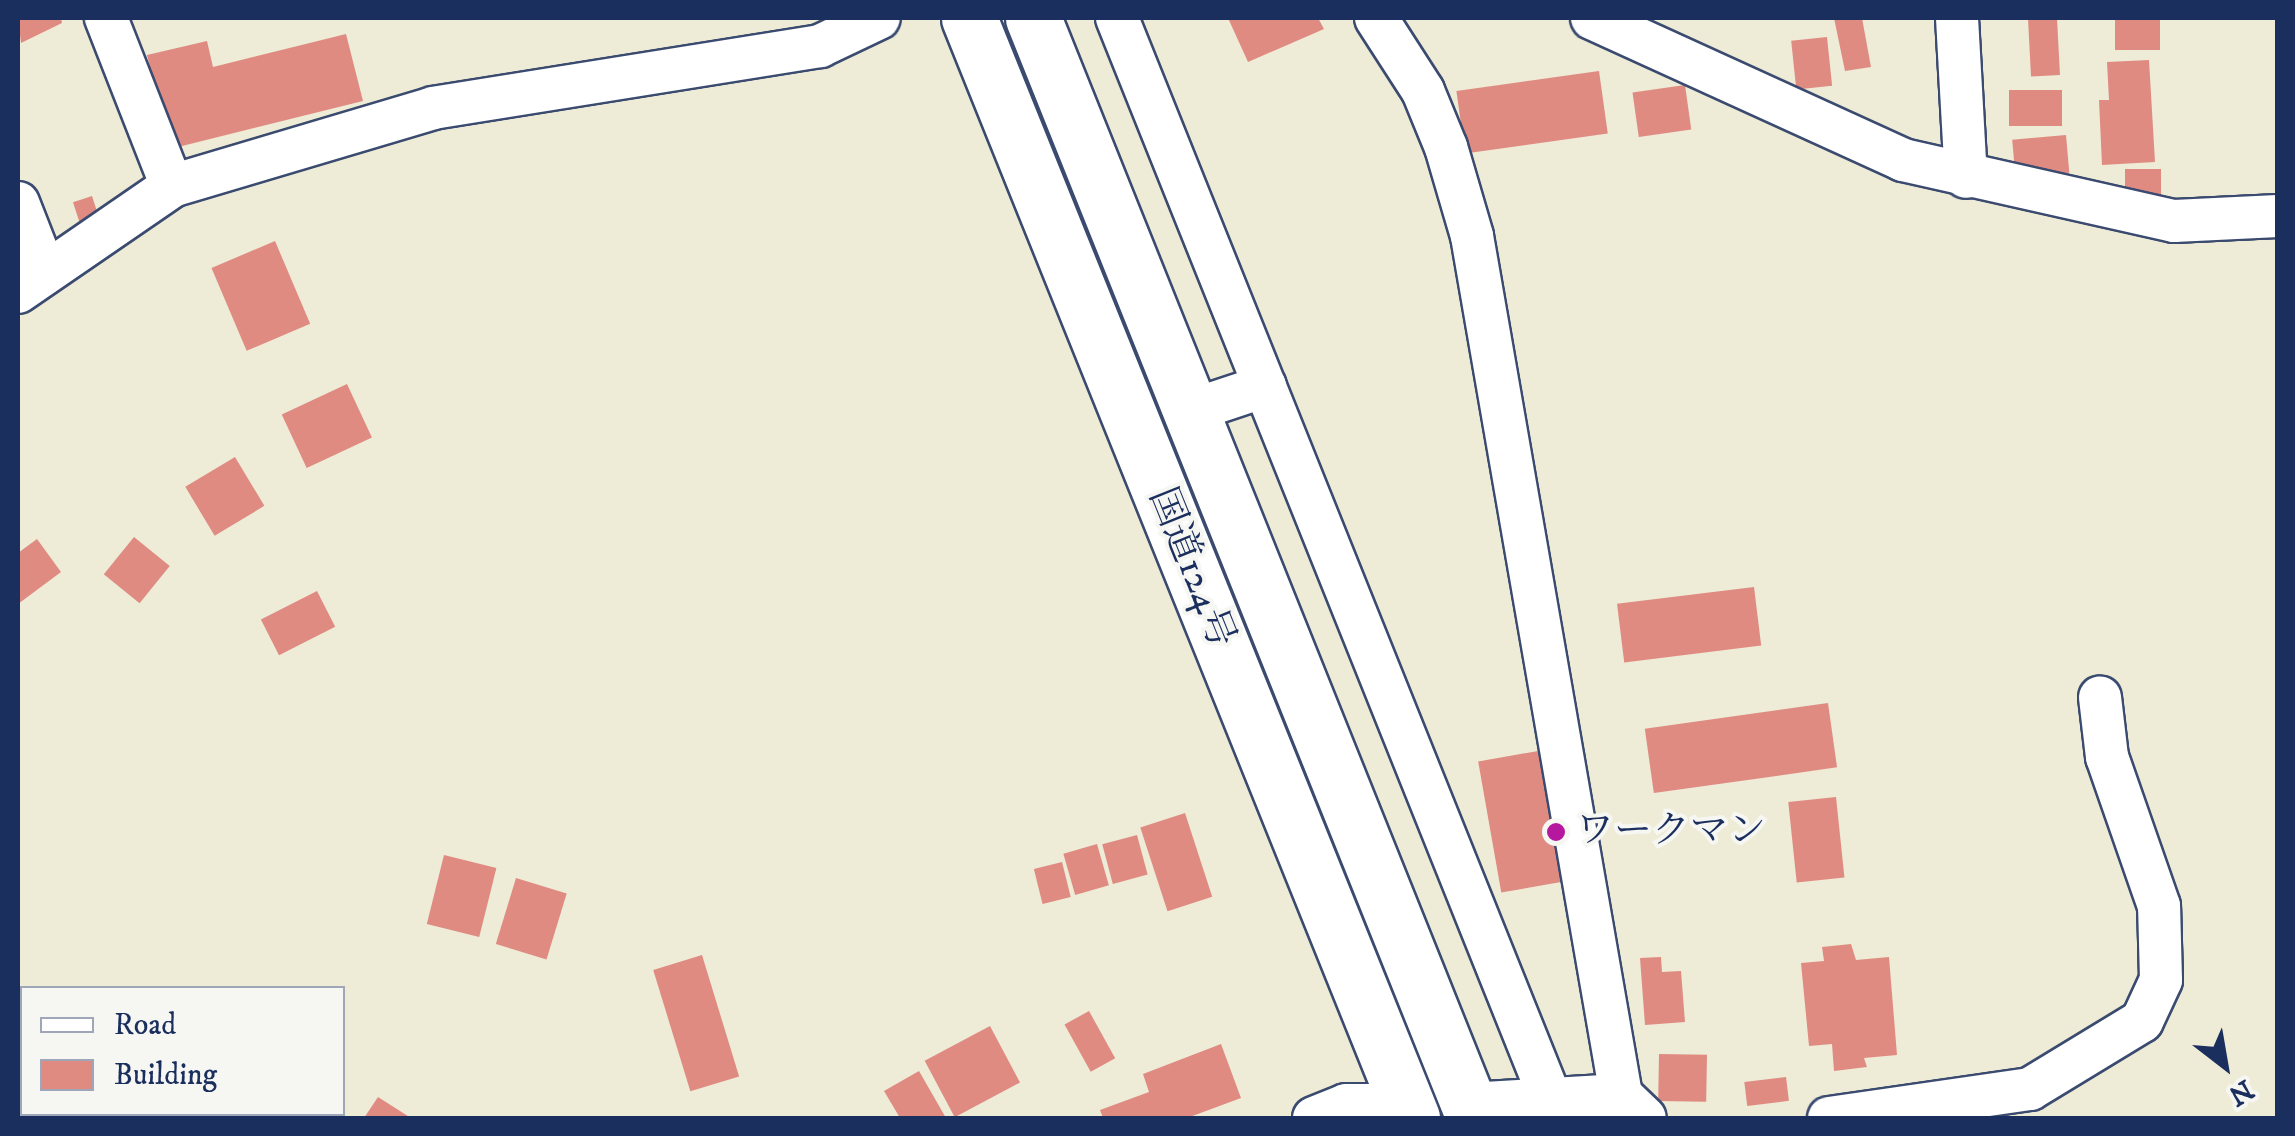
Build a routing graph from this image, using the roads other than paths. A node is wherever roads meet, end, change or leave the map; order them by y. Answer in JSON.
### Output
{"nodes":[{"id":1,"x":106,"y":18,"type":"edge"},
{"id":2,"x":879,"y":18,"type":"edge"},
{"id":3,"x":968,"y":18,"type":"edge"},
{"id":4,"x":1033,"y":18,"type":"edge"},
{"id":5,"x":1117,"y":18,"type":"edge"},
{"id":6,"x":1376,"y":18,"type":"edge"},
{"id":7,"x":1592,"y":18,"type":"edge"},
{"id":8,"x":1956,"y":18,"type":"edge"},
{"id":9,"x":1966,"y":177,"type":"junction"},
{"id":10,"x":172,"y":186,"type":"junction"},
{"id":11,"x":18,"y":203,"type":"edge"},
{"id":12,"x":2278,"y":216,"type":"edge"},
{"id":13,"x":31,"y":282,"type":"edge"},
{"id":14,"x":1264,"y":386,"type":"junction"},
{"id":15,"x":1190,"y":411,"type":"junction"},
{"id":16,"x":2100,"y":697,"type":"dead end"},
{"id":17,"x":1550,"y":1098,"type":"junction"},
{"id":18,"x":1633,"y":1107,"type":"edge"},
{"id":19,"x":1409,"y":1112,"type":"edge"},
{"id":20,"x":1471,"y":1112,"type":"edge"},
{"id":21,"x":1314,"y":1118,"type":"edge"},
{"id":22,"x":1829,"y":1118,"type":"edge"}],
"edges":[{"from":1,"to":10,"type":"street"},
{"from":2,"to":10,"type":"street"},
{"from":3,"to":19,"type":"highway","name":"国道124号"},
{"from":4,"to":15,"type":"highway","name":"国道124号"},
{"from":5,"to":14,"type":"street"},
{"from":6,"to":18,"type":"street"},
{"from":7,"to":9,"type":"street"},
{"from":8,"to":9,"type":"street"},
{"from":9,"to":12,"type":"street"},
{"from":10,"to":13,"type":"street"},
{"from":11,"to":13,"type":"street"},
{"from":14,"to":15,"type":"street"},
{"from":14,"to":17,"type":"street"},
{"from":15,"to":20,"type":"highway","name":"国道124号"},
{"from":16,"to":22,"type":"street"},
{"from":17,"to":18,"type":"street"},
{"from":17,"to":20,"type":"street"},
{"from":19,"to":21,"type":"street"}]}
